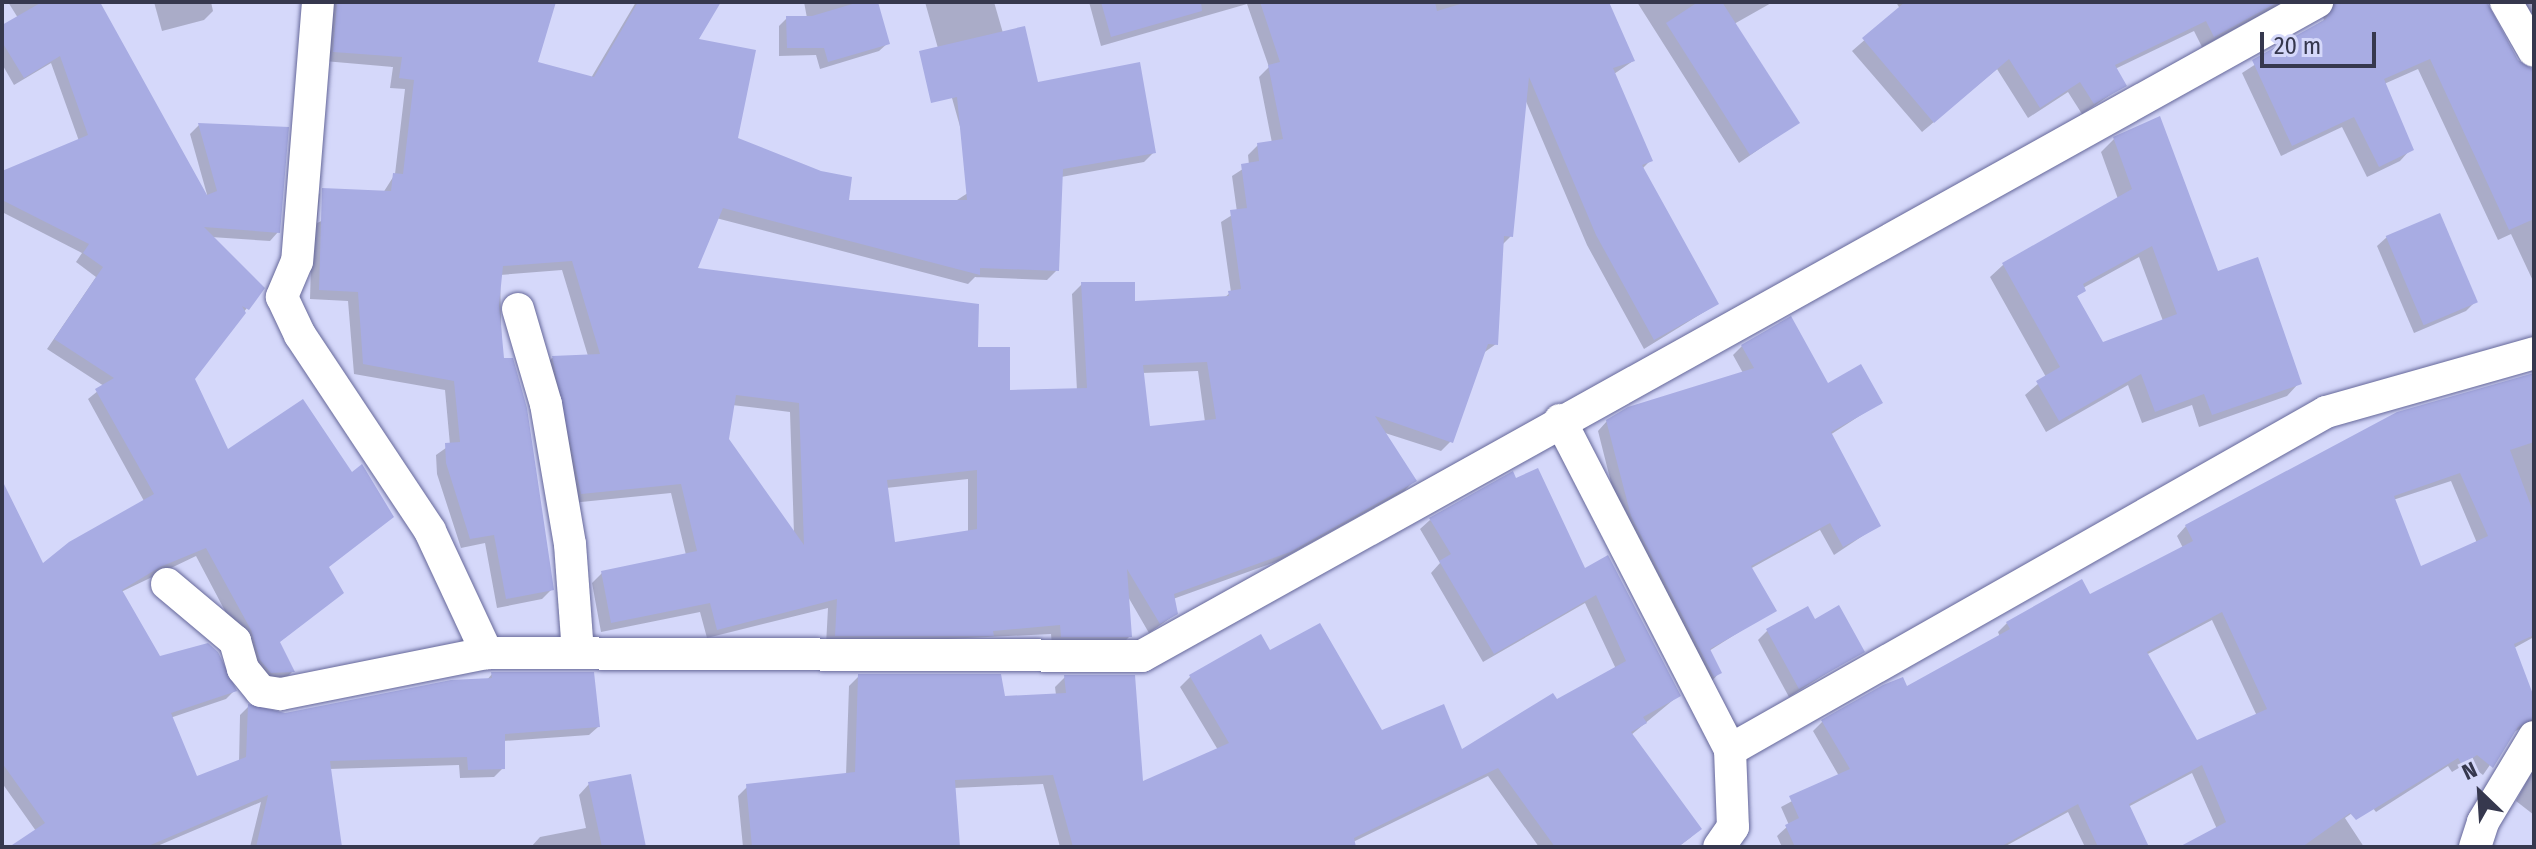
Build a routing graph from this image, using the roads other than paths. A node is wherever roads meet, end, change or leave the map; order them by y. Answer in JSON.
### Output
{"nodes":[{"id":1,"x":318,"y":2,"type":"edge"},
{"id":2,"x":2317,"y":2,"type":"edge"},
{"id":3,"x":2506,"y":2,"type":"edge"},
{"id":4,"x":2534,"y":51,"type":"edge"},
{"id":5,"x":518,"y":309,"type":"dead end"},
{"id":6,"x":2534,"y":353,"type":"edge"},
{"id":7,"x":1560,"y":420,"type":"junction"},
{"id":8,"x":167,"y":584,"type":"dead end"},
{"id":9,"x":487,"y":653,"type":"junction"},
{"id":10,"x":578,"y":653,"type":"junction"},
{"id":11,"x":2534,"y":737,"type":"edge"},
{"id":12,"x":1730,"y":750,"type":"junction"},
{"id":13,"x":1719,"y":847,"type":"edge"},
{"id":14,"x":2475,"y":847,"type":"edge"}],
"edges":[{"from":1,"to":9,"type":"street"},
{"from":2,"to":7,"type":"street"},
{"from":3,"to":4,"type":"street"},
{"from":5,"to":10,"type":"street"},
{"from":6,"to":12,"type":"street"},
{"from":7,"to":10,"type":"street"},
{"from":7,"to":12,"type":"street"},
{"from":8,"to":9,"type":"street"},
{"from":9,"to":10,"type":"street"},
{"from":11,"to":14,"type":"street"},
{"from":12,"to":13,"type":"street"}]}
